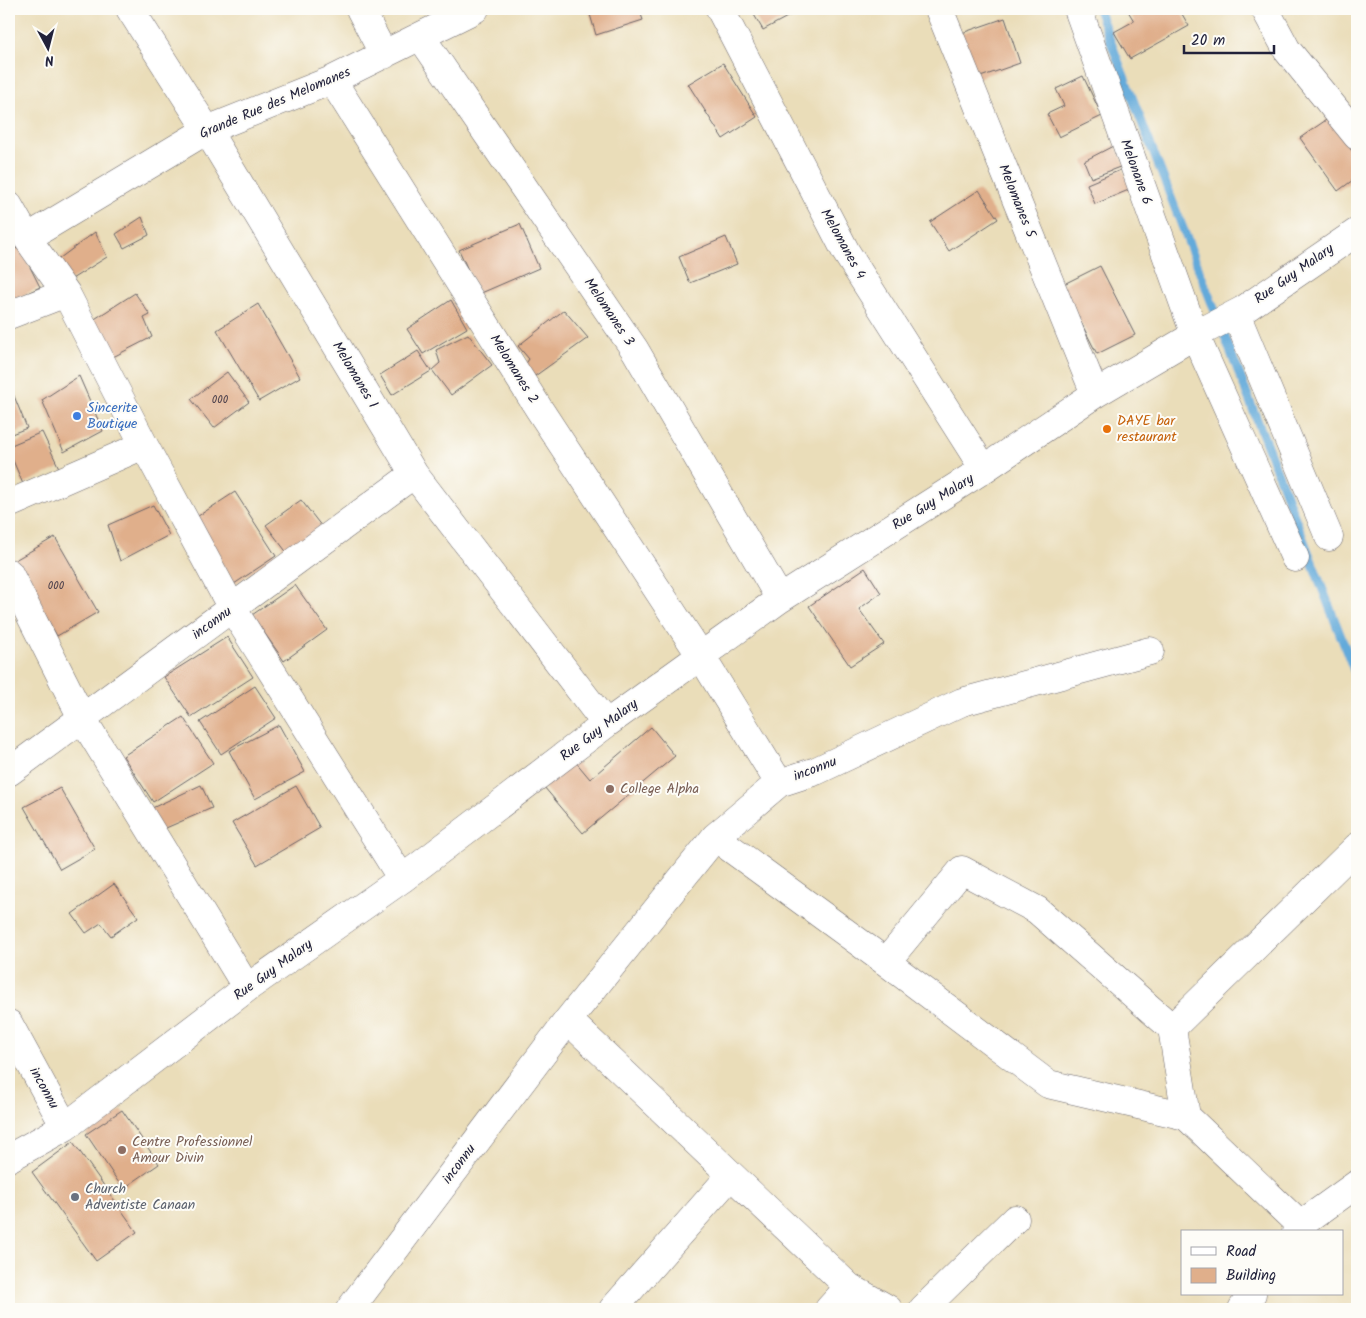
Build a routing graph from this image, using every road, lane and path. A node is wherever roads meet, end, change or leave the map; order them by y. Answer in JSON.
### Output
{"nodes":[{"id":1,"x":130,"y":9,"type":"edge"},
{"id":2,"x":360,"y":9,"type":"edge"},
{"id":3,"x":475,"y":9,"type":"edge"},
{"id":4,"x":720,"y":9,"type":"edge"},
{"id":5,"x":938,"y":9,"type":"edge"},
{"id":6,"x":1078,"y":9,"type":"edge"},
{"id":7,"x":1265,"y":9,"type":"edge"},
{"id":8,"x":421,"y":37,"type":"junction"},
{"id":9,"x":384,"y":55,"type":"junction"},
{"id":10,"x":332,"y":80,"type":"junction"},
{"id":11,"x":207,"y":130,"type":"junction"},
{"id":12,"x":1357,"y":136,"type":"edge"},
{"id":13,"x":9,"y":206,"type":"edge"},
{"id":14,"x":27,"y":238,"type":"junction"},
{"id":15,"x":1353,"y":242,"type":"edge"},
{"id":16,"x":66,"y":293,"type":"junction"},
{"id":17,"x":9,"y":315,"type":"edge"},
{"id":18,"x":1233,"y":315,"type":"junction"},
{"id":19,"x":1201,"y":332,"type":"junction"},
{"id":20,"x":1095,"y":394,"type":"junction"},
{"id":21,"x":144,"y":445,"type":"junction"},
{"id":22,"x":984,"y":469,"type":"junction"},
{"id":23,"x":414,"y":474,"type":"junction"},
{"id":24,"x":9,"y":504,"type":"edge"},
{"id":25,"x":1329,"y":537,"type":"dead end"},
{"id":26,"x":1295,"y":558,"type":"dead end"},
{"id":27,"x":9,"y":573,"type":"edge"},
{"id":28,"x":780,"y":599,"type":"junction"},
{"id":29,"x":232,"y":608,"type":"junction"},
{"id":30,"x":1150,"y":651,"type":"dead end"},
{"id":31,"x":701,"y":656,"type":"junction"},
{"id":32,"x":82,"y":718,"type":"junction"},
{"id":33,"x":606,"y":724,"type":"junction"},
{"id":34,"x":9,"y":772,"type":"edge"},
{"id":35,"x":779,"y":782,"type":"junction"},
{"id":36,"x":715,"y":838,"type":"junction"},
{"id":37,"x":1357,"y":847,"type":"edge"},
{"id":38,"x":402,"y":879,"type":"junction"},
{"id":39,"x":886,"y":962,"type":"junction"},
{"id":40,"x":248,"y":988,"type":"junction"},
{"id":41,"x":568,"y":1020,"type":"junction"},
{"id":42,"x":9,"y":1024,"type":"edge"},
{"id":43,"x":1172,"y":1028,"type":"junction"},
{"id":44,"x":1186,"y":1116,"type":"junction"},
{"id":45,"x":65,"y":1127,"type":"junction"},
{"id":46,"x":9,"y":1158,"type":"edge"},
{"id":47,"x":731,"y":1175,"type":"junction"},
{"id":48,"x":1357,"y":1184,"type":"edge"},
{"id":49,"x":1015,"y":1219,"type":"dead end"},
{"id":50,"x":1298,"y":1228,"type":"edge"},
{"id":51,"x":849,"y":1287,"type":"junction"},
{"id":52,"x":1251,"y":1296,"type":"edge"},
{"id":53,"x":350,"y":1309,"type":"edge"},
{"id":54,"x":612,"y":1309,"type":"edge"},
{"id":55,"x":829,"y":1309,"type":"edge"},
{"id":56,"x":888,"y":1309,"type":"edge"},
{"id":57,"x":923,"y":1309,"type":"edge"},
{"id":58,"x":1242,"y":1309,"type":"edge"}],
"edges":[{"from":1,"to":11,"type":"street","name":"Melomanes 1"},
{"from":2,"to":9,"type":"street"},
{"from":3,"to":8,"type":"street","name":"Grande Rue des Melomanes"},
{"from":4,"to":22,"type":"street","name":"Melomanes 4"},
{"from":5,"to":20,"type":"street","name":"Melomanes 5"},
{"from":6,"to":19,"type":"street","name":"Melonane 6"},
{"from":7,"to":12,"type":"street"},
{"from":8,"to":9,"type":"street","name":"Grande Rue des Melomanes"},
{"from":8,"to":28,"type":"street","name":"Melomanes 3"},
{"from":9,"to":10,"type":"street","name":"Grande Rue des Melomanes"},
{"from":10,"to":11,"type":"street","name":"Grande Rue des Melomanes"},
{"from":10,"to":31,"type":"street","name":"Melomanes 2"},
{"from":11,"to":14,"type":"street","name":"Grande Rue des Melomanes"},
{"from":11,"to":23,"type":"street","name":"Melomanes 1"},
{"from":13,"to":14,"type":"street"},
{"from":14,"to":16,"type":"street"},
{"from":15,"to":18,"type":"street","name":"Rue Guy Malary"},
{"from":16,"to":17,"type":"street"},
{"from":16,"to":21,"type":"street"},
{"from":18,"to":19,"type":"street","name":"Rue Guy Malary"},
{"from":18,"to":25,"type":"street"},
{"from":19,"to":20,"type":"street","name":"Rue Guy Malary"},
{"from":19,"to":26,"type":"street","name":"Melonane 6"},
{"from":20,"to":22,"type":"street","name":"Rue Guy Malary"},
{"from":21,"to":24,"type":"street"},
{"from":21,"to":29,"type":"street"},
{"from":22,"to":28,"type":"street","name":"Rue Guy Malary"},
{"from":23,"to":29,"type":"street","name":"inconnu"},
{"from":23,"to":33,"type":"street","name":"Melomanes 1"},
{"from":27,"to":32,"type":"street"},
{"from":28,"to":31,"type":"street","name":"Rue Guy Malary"},
{"from":29,"to":32,"type":"street","name":"inconnu"},
{"from":29,"to":38,"type":"street"},
{"from":30,"to":35,"type":"street","name":"inconnu"},
{"from":31,"to":33,"type":"street","name":"Rue Guy Malary"},
{"from":31,"to":35,"type":"street","name":"Melomanes 2"},
{"from":32,"to":34,"type":"street","name":"inconnu"},
{"from":32,"to":40,"type":"street"},
{"from":33,"to":38,"type":"street","name":"Rue Guy Malary"},
{"from":35,"to":36,"type":"street","name":"inconnu"},
{"from":36,"to":39,"type":"street"},
{"from":36,"to":41,"type":"street","name":"inconnu"},
{"from":37,"to":43,"type":"street"},
{"from":38,"to":40,"type":"street","name":"Rue Guy Malary"},
{"from":39,"to":43,"type":"street"},
{"from":39,"to":44,"type":"street"},
{"from":40,"to":45,"type":"street","name":"Rue Guy Malary"},
{"from":41,"to":47,"type":"street"},
{"from":41,"to":53,"type":"street","name":"inconnu"},
{"from":42,"to":45,"type":"street","name":"inconnu"},
{"from":43,"to":44,"type":"street"},
{"from":44,"to":50,"type":"street"},
{"from":45,"to":46,"type":"street","name":"Rue Guy Malary"},
{"from":47,"to":51,"type":"street"},
{"from":47,"to":54,"type":"street"},
{"from":48,"to":50,"type":"street"},
{"from":49,"to":57,"type":"street"},
{"from":51,"to":55,"type":"street"},
{"from":51,"to":56,"type":"street"},
{"from":52,"to":58,"type":"street"}]}
